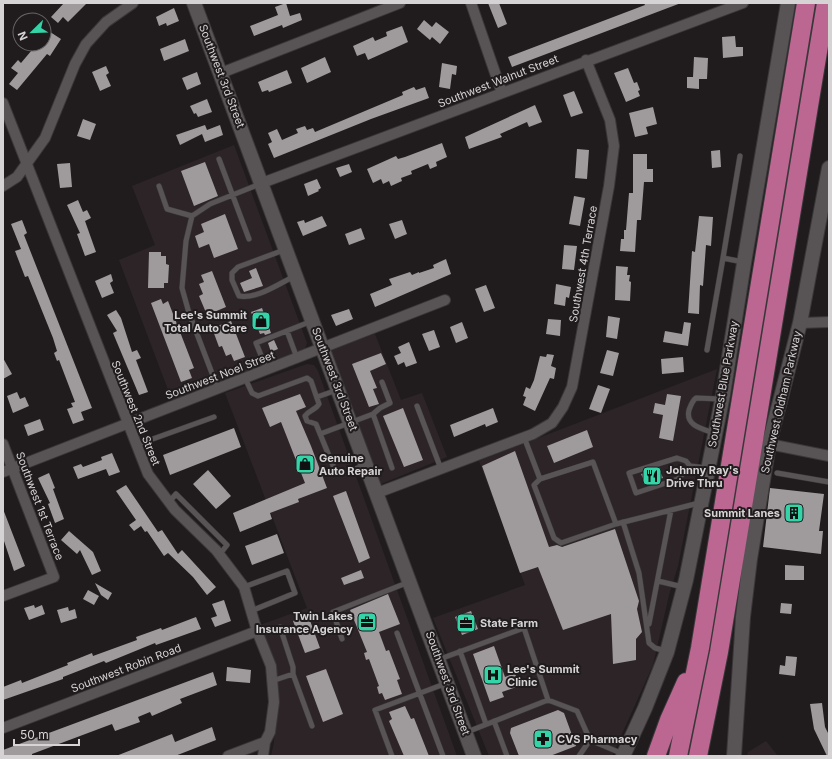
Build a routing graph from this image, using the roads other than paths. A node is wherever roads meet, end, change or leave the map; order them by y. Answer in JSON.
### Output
{"nodes":[{"id":1,"x":133,"y":3,"type":"edge"},
{"id":2,"x":194,"y":3,"type":"edge"},
{"id":3,"x":400,"y":3,"type":"edge"},
{"id":4,"x":472,"y":3,"type":"edge"},
{"id":5,"x":743,"y":3,"type":"edge"},
{"id":6,"x":788,"y":3,"type":"edge"},
{"id":7,"x":806,"y":3,"type":"edge"},
{"id":8,"x":826,"y":3,"type":"edge"},
{"id":9,"x":586,"y":60,"type":"junction"},
{"id":10,"x":221,"y":73,"type":"junction"},
{"id":11,"x":502,"y":93,"type":"junction"},
{"id":12,"x":4,"y":106,"type":"edge"},
{"id":13,"x":740,"y":156,"type":"dead end"},
{"id":14,"x":219,"y":159,"type":"dead end"},
{"id":15,"x":26,"y":165,"type":"junction"},
{"id":16,"x":829,"y":168,"type":"edge"},
{"id":17,"x":262,"y":184,"type":"junction"},
{"id":18,"x":3,"y":186,"type":"edge"},
{"id":19,"x":158,"y":186,"type":"dead end"},
{"id":20,"x":232,"y":195,"type":"junction"},
{"id":21,"x":192,"y":216,"type":"junction"},
{"id":22,"x":248,"y":239,"type":"dead end"},
{"id":23,"x":287,"y":249,"type":"junction"},
{"id":24,"x":723,"y":258,"type":"junction"},
{"id":25,"x":744,"y":262,"type":"junction"},
{"id":26,"x":296,"y":276,"type":"junction"},
{"id":27,"x":446,"y":300,"type":"dead end"},
{"id":28,"x":313,"y":321,"type":"junction"},
{"id":29,"x":829,"y":322,"type":"edge"},
{"id":30,"x":800,"y":323,"type":"junction"},
{"id":31,"x":287,"y":331,"type":"junction"},
{"id":32,"x":323,"y":349,"type":"junction"},
{"id":33,"x":707,"y":350,"type":"dead end"},
{"id":34,"x":297,"y":358,"type":"junction"},
{"id":35,"x":267,"y":370,"type":"junction"},
{"id":36,"x":245,"y":378,"type":"junction"},
{"id":37,"x":382,"y":382,"type":"dead end"},
{"id":38,"x":218,"y":389,"type":"junction"},
{"id":39,"x":338,"y":389,"type":"junction"},
{"id":40,"x":317,"y":397,"type":"junction"},
{"id":41,"x":722,"y":399,"type":"junction"},
{"id":42,"x":417,"y":406,"type":"dead end"},
{"id":43,"x":373,"y":414,"type":"junction"},
{"id":44,"x":214,"y":417,"type":"dead end"},
{"id":45,"x":351,"y":423,"type":"junction"},
{"id":46,"x":127,"y":424,"type":"junction"},
{"id":47,"x":715,"y":433,"type":"junction"},
{"id":48,"x":320,"y":434,"type":"junction"},
{"id":49,"x":524,"y":437,"type":"junction"},
{"id":50,"x":3,"y":444,"type":"edge"},
{"id":51,"x":769,"y":444,"type":"junction"},
{"id":52,"x":136,"y":445,"type":"junction"},
{"id":53,"x":829,"y":456,"type":"edge"},
{"id":54,"x":367,"y":465,"type":"junction"},
{"id":55,"x":690,"y":466,"type":"junction"},
{"id":56,"x":13,"y":468,"type":"junction"},
{"id":57,"x":392,"y":468,"type":"dead end"},
{"id":58,"x":441,"y":468,"type":"junction"},
{"id":59,"x":708,"y":468,"type":"junction"},
{"id":60,"x":3,"y":472,"type":"edge"},
{"id":61,"x":777,"y":473,"type":"dead end"},
{"id":62,"x":540,"y":479,"type":"junction"},
{"id":63,"x":829,"y":482,"type":"edge"},
{"id":64,"x":378,"y":493,"type":"junction"},
{"id":65,"x":702,"y":502,"type":"junction"},
{"id":66,"x":671,"y":510,"type":"junction"},
{"id":67,"x":622,"y":522,"type":"junction"},
{"id":68,"x":616,"y":524,"type":"junction"},
{"id":69,"x":410,"y":581,"type":"junction"},
{"id":70,"x":658,"y":581,"type":"junction"},
{"id":71,"x":244,"y":587,"type":"junction"},
{"id":72,"x":684,"y":587,"type":"junction"},
{"id":73,"x":3,"y":596,"type":"edge"},
{"id":74,"x":251,"y":611,"type":"junction"},
{"id":75,"x":280,"y":627,"type":"dead end"},
{"id":76,"x":257,"y":631,"type":"junction"},
{"id":77,"x":396,"y":633,"type":"dead end"},
{"id":78,"x":342,"y":639,"type":"dead end"},
{"id":79,"x":648,"y":643,"type":"junction"},
{"id":80,"x":700,"y":648,"type":"junction"},
{"id":81,"x":460,"y":651,"type":"junction"},
{"id":82,"x":667,"y":652,"type":"junction"},
{"id":83,"x":439,"y":659,"type":"junction"},
{"id":84,"x":293,"y":674,"type":"junction"},
{"id":85,"x":272,"y":681,"type":"junction"},
{"id":86,"x":448,"y":683,"type":"junction"},
{"id":87,"x":419,"y":694,"type":"junction"},
{"id":88,"x":548,"y":700,"type":"junction"},
{"id":89,"x":494,"y":721,"type":"junction"},
{"id":90,"x":486,"y":724,"type":"junction"},
{"id":91,"x":312,"y":726,"type":"dead end"},
{"id":92,"x":3,"y":728,"type":"edge"},
{"id":93,"x":466,"y":732,"type":"junction"},
{"id":94,"x":590,"y":740,"type":"junction"},
{"id":95,"x":265,"y":742,"type":"junction"},
{"id":96,"x":699,"y":754,"type":"edge"},
{"id":97,"x":623,"y":755,"type":"edge"},
{"id":98,"x":228,"y":756,"type":"edge"},
{"id":99,"x":263,"y":756,"type":"edge"},
{"id":100,"x":392,"y":756,"type":"edge"},
{"id":101,"x":442,"y":756,"type":"edge"},
{"id":102,"x":474,"y":756,"type":"edge"},
{"id":103,"x":507,"y":756,"type":"edge"},
{"id":104,"x":579,"y":756,"type":"edge"},
{"id":105,"x":656,"y":756,"type":"edge"},
{"id":106,"x":678,"y":756,"type":"edge"},
{"id":107,"x":736,"y":756,"type":"edge"}],
"edges":[{"from":1,"to":15,"type":"street"},
{"from":2,"to":10,"type":"street","name":"Southwest 3rd Street"},
{"from":3,"to":10,"type":"street"},
{"from":4,"to":11,"type":"street"},
{"from":5,"to":9,"type":"street","name":"Southwest Walnut Street"},
{"from":6,"to":25,"type":"street","name":"Southwest Blue Parkway"},
{"from":7,"to":80,"type":"highway"},
{"from":8,"to":96,"type":"highway"},
{"from":9,"to":11,"type":"street","name":"Southwest Walnut Street"},
{"from":9,"to":49,"type":"street","name":"Southwest 4th Terrace"},
{"from":10,"to":17,"type":"street","name":"Southwest 3rd Street"},
{"from":11,"to":17,"type":"street","name":"Southwest Walnut Street"},
{"from":12,"to":15,"type":"street","name":"Southwest 2nd Street"},
{"from":13,"to":24,"type":"lane"},
{"from":14,"to":20,"type":"lane"},
{"from":15,"to":18,"type":"street"},
{"from":15,"to":46,"type":"street","name":"Southwest 2nd Street"},
{"from":16,"to":30,"type":"street","name":"Southwest Oldham Parkway"},
{"from":17,"to":20,"type":"lane"},
{"from":17,"to":23,"type":"street","name":"Southwest 3rd Street"},
{"from":19,"to":21,"type":"lane"},
{"from":20,"to":21,"type":"lane"},
{"from":20,"to":22,"type":"lane"},
{"from":21,"to":38,"type":"lane"},
{"from":23,"to":26,"type":"street","name":"Southwest 3rd Street"},
{"from":23,"to":26,"type":"lane"},
{"from":24,"to":25,"type":"lane"},
{"from":24,"to":33,"type":"lane"},
{"from":25,"to":41,"type":"street","name":"Southwest Blue Parkway"},
{"from":26,"to":28,"type":"street","name":"Southwest 3rd Street"},
{"from":27,"to":32,"type":"street","name":"Southwest Noel Street"},
{"from":28,"to":31,"type":"lane"},
{"from":28,"to":32,"type":"street","name":"Southwest 3rd Street"},
{"from":29,"to":30,"type":"street"},
{"from":30,"to":51,"type":"street","name":"Southwest Oldham Parkway"},
{"from":31,"to":34,"type":"lane"},
{"from":31,"to":35,"type":"lane"},
{"from":32,"to":34,"type":"street","name":"Southwest Noel Street"},
{"from":32,"to":39,"type":"street","name":"Southwest 3rd Street"},
{"from":34,"to":35,"type":"street","name":"Southwest Noel Street"},
{"from":35,"to":36,"type":"street","name":"Southwest Noel Street"},
{"from":36,"to":38,"type":"street","name":"Southwest Noel Street"},
{"from":36,"to":40,"type":"lane"},
{"from":37,"to":43,"type":"lane"},
{"from":38,"to":46,"type":"street","name":"Southwest Noel Street"},
{"from":39,"to":40,"type":"lane"},
{"from":39,"to":45,"type":"street","name":"Southwest 3rd Street"},
{"from":40,"to":48,"type":"lane"},
{"from":41,"to":47,"type":"street","name":"Southwest Blue Parkway"},
{"from":41,"to":47,"type":"lane"},
{"from":42,"to":58,"type":"lane"},
{"from":43,"to":45,"type":"lane"},
{"from":43,"to":57,"type":"lane"},
{"from":44,"to":52,"type":"lane"},
{"from":45,"to":48,"type":"lane"},
{"from":45,"to":54,"type":"street","name":"Southwest 3rd Street"},
{"from":46,"to":52,"type":"street","name":"Southwest 2nd Street"},
{"from":46,"to":56,"type":"street","name":"Southwest Noel Street"},
{"from":47,"to":59,"type":"street","name":"Southwest Blue Parkway"},
{"from":48,"to":54,"type":"lane"},
{"from":49,"to":58,"type":"street","name":"Southwest 4th Terrace"},
{"from":49,"to":62,"type":"lane"},
{"from":50,"to":56,"type":"street","name":"Southwest 1st Terrace"},
{"from":51,"to":53,"type":"street"},
{"from":51,"to":107,"type":"street","name":"Southwest Oldham Parkway"},
{"from":52,"to":71,"type":"street","name":"Southwest 2nd Street"},
{"from":54,"to":64,"type":"street","name":"Southwest 3rd Street"},
{"from":55,"to":55,"type":"lane"},
{"from":55,"to":59,"type":"lane"},
{"from":56,"to":60,"type":"street","name":"Southwest Noel Street"},
{"from":56,"to":73,"type":"street","name":"Southwest 1st Terrace"},
{"from":58,"to":64,"type":"street","name":"Southwest 4th Terrace"},
{"from":59,"to":65,"type":"street","name":"Southwest Blue Parkway"},
{"from":61,"to":63,"type":"lane"},
{"from":62,"to":68,"type":"lane"},
{"from":62,"to":68,"type":"lane"},
{"from":64,"to":69,"type":"street","name":"Southwest 3rd Street"},
{"from":65,"to":66,"type":"lane"},
{"from":65,"to":72,"type":"street","name":"Southwest Blue Parkway"},
{"from":66,"to":67,"type":"lane"},
{"from":66,"to":70,"type":"lane"},
{"from":67,"to":68,"type":"lane"},
{"from":67,"to":79,"type":"lane"},
{"from":69,"to":78,"type":"lane"},
{"from":69,"to":83,"type":"street","name":"Southwest 3rd Street"},
{"from":70,"to":72,"type":"lane"},
{"from":70,"to":79,"type":"lane"},
{"from":71,"to":74,"type":"street","name":"Southwest 2nd Street"},
{"from":71,"to":74,"type":"lane"},
{"from":72,"to":82,"type":"street","name":"Southwest Blue Parkway"},
{"from":74,"to":76,"type":"street","name":"Southwest 2nd Street"},
{"from":75,"to":84,"type":"lane"},
{"from":76,"to":85,"type":"street","name":"Southwest 2nd Street"},
{"from":76,"to":92,"type":"street","name":"Southwest Robin Road"},
{"from":77,"to":87,"type":"lane"},
{"from":79,"to":82,"type":"lane"},
{"from":80,"to":105,"type":"highway"},
{"from":80,"to":106,"type":"highway"},
{"from":81,"to":83,"type":"lane"},
{"from":81,"to":88,"type":"lane"},
{"from":81,"to":90,"type":"lane"},
{"from":82,"to":97,"type":"street","name":"Southwest Blue Parkway"},
{"from":83,"to":86,"type":"street","name":"Southwest 3rd Street"},
{"from":84,"to":85,"type":"lane"},
{"from":84,"to":91,"type":"lane"},
{"from":85,"to":95,"type":"street","name":"Southwest 2nd Street"},
{"from":86,"to":87,"type":"lane"},
{"from":86,"to":93,"type":"street","name":"Southwest 3rd Street"},
{"from":87,"to":100,"type":"lane"},
{"from":87,"to":101,"type":"lane"},
{"from":88,"to":89,"type":"lane"},
{"from":88,"to":94,"type":"lane"},
{"from":89,"to":90,"type":"lane"},
{"from":89,"to":103,"type":"lane"},
{"from":90,"to":93,"type":"lane"},
{"from":93,"to":102,"type":"street","name":"Southwest 3rd Street"},
{"from":94,"to":97,"type":"lane"},
{"from":94,"to":104,"type":"lane"},
{"from":95,"to":98,"type":"street"},
{"from":95,"to":99,"type":"street","name":"Southwest 2nd Street"}]}
